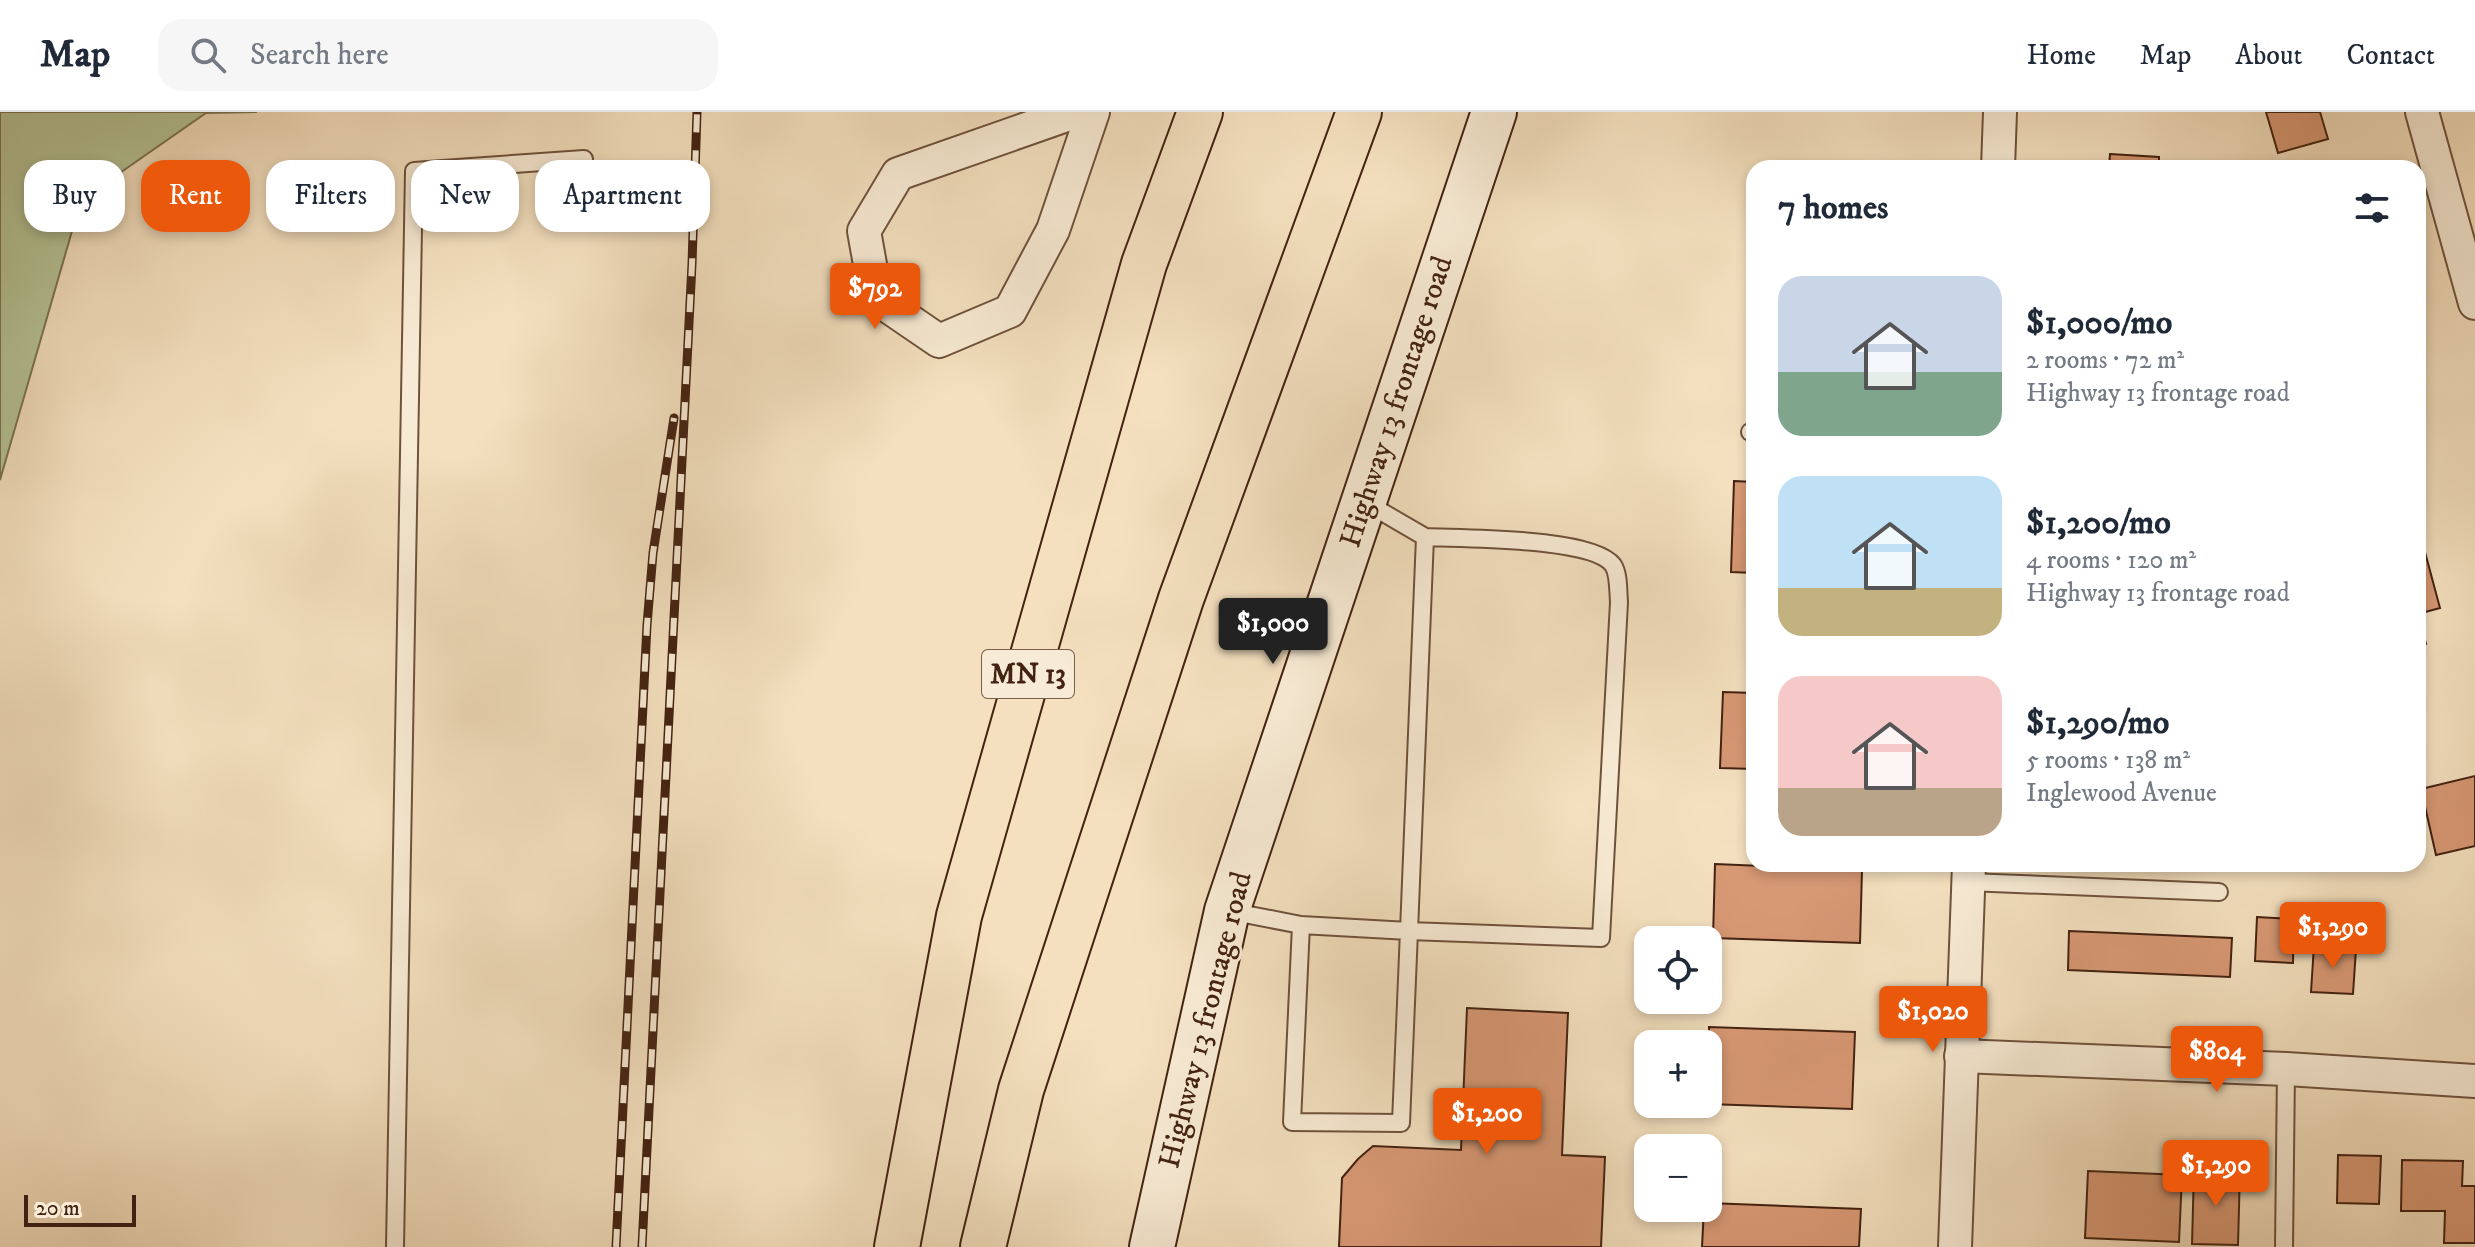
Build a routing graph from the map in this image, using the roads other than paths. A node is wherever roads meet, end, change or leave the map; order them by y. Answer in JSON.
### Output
{"nodes":[{"id":1,"x":1075,"y":112,"type":"edge"},
{"id":2,"x":1093,"y":112,"type":"edge"},
{"id":3,"x":1200,"y":112,"type":"edge"},
{"id":4,"x":1359,"y":112,"type":"edge"},
{"id":5,"x":1494,"y":112,"type":"edge"},
{"id":6,"x":2000,"y":112,"type":"edge"},
{"id":7,"x":2422,"y":112,"type":"edge"},
{"id":8,"x":584,"y":159,"type":"dead end"},
{"id":9,"x":1998,"y":160,"type":"edge"},
{"id":10,"x":2465,"y":228,"type":"edge"},
{"id":11,"x":2475,"y":303,"type":"edge"},
{"id":12,"x":1364,"y":501,"type":"junction"},
{"id":13,"x":1425,"y":537,"type":"junction"},
{"id":14,"x":1969,"y":873,"type":"edge"},
{"id":15,"x":2219,"y":892,"type":"dead end"},
{"id":16,"x":1227,"y":911,"type":"junction"},
{"id":17,"x":1301,"y":925,"type":"junction"},
{"id":18,"x":1409,"y":931,"type":"junction"},
{"id":19,"x":1961,"y":1056,"type":"junction"},
{"id":20,"x":2286,"y":1069,"type":"junction"},
{"id":21,"x":2475,"y":1081,"type":"edge"},
{"id":22,"x":395,"y":1247,"type":"edge"},
{"id":23,"x":897,"y":1247,"type":"edge"},
{"id":24,"x":983,"y":1247,"type":"edge"},
{"id":25,"x":1152,"y":1247,"type":"edge"},
{"id":26,"x":1955,"y":1247,"type":"edge"},
{"id":27,"x":2284,"y":1247,"type":"edge"}],
"edges":[{"from":1,"to":2,"type":"street"},
{"from":3,"to":23,"type":"highway","number":"MN 13"},
{"from":4,"to":24,"type":"highway"},
{"from":5,"to":12,"type":"street","name":"Highway 13 frontage road"},
{"from":6,"to":9,"type":"street"},
{"from":7,"to":10,"type":"street"},
{"from":8,"to":22,"type":"lane"},
{"from":10,"to":11,"type":"street"},
{"from":12,"to":13,"type":"lane"},
{"from":12,"to":16,"type":"street","name":"Highway 13 frontage road"},
{"from":13,"to":18,"type":"lane"},
{"from":13,"to":18,"type":"lane"},
{"from":14,"to":15,"type":"lane"},
{"from":14,"to":19,"type":"street"},
{"from":16,"to":17,"type":"lane"},
{"from":16,"to":25,"type":"street","name":"Highway 13 frontage road"},
{"from":17,"to":18,"type":"lane"},
{"from":17,"to":18,"type":"lane"},
{"from":19,"to":20,"type":"street"},
{"from":19,"to":26,"type":"street"},
{"from":20,"to":21,"type":"street"},
{"from":20,"to":27,"type":"lane"}]}
